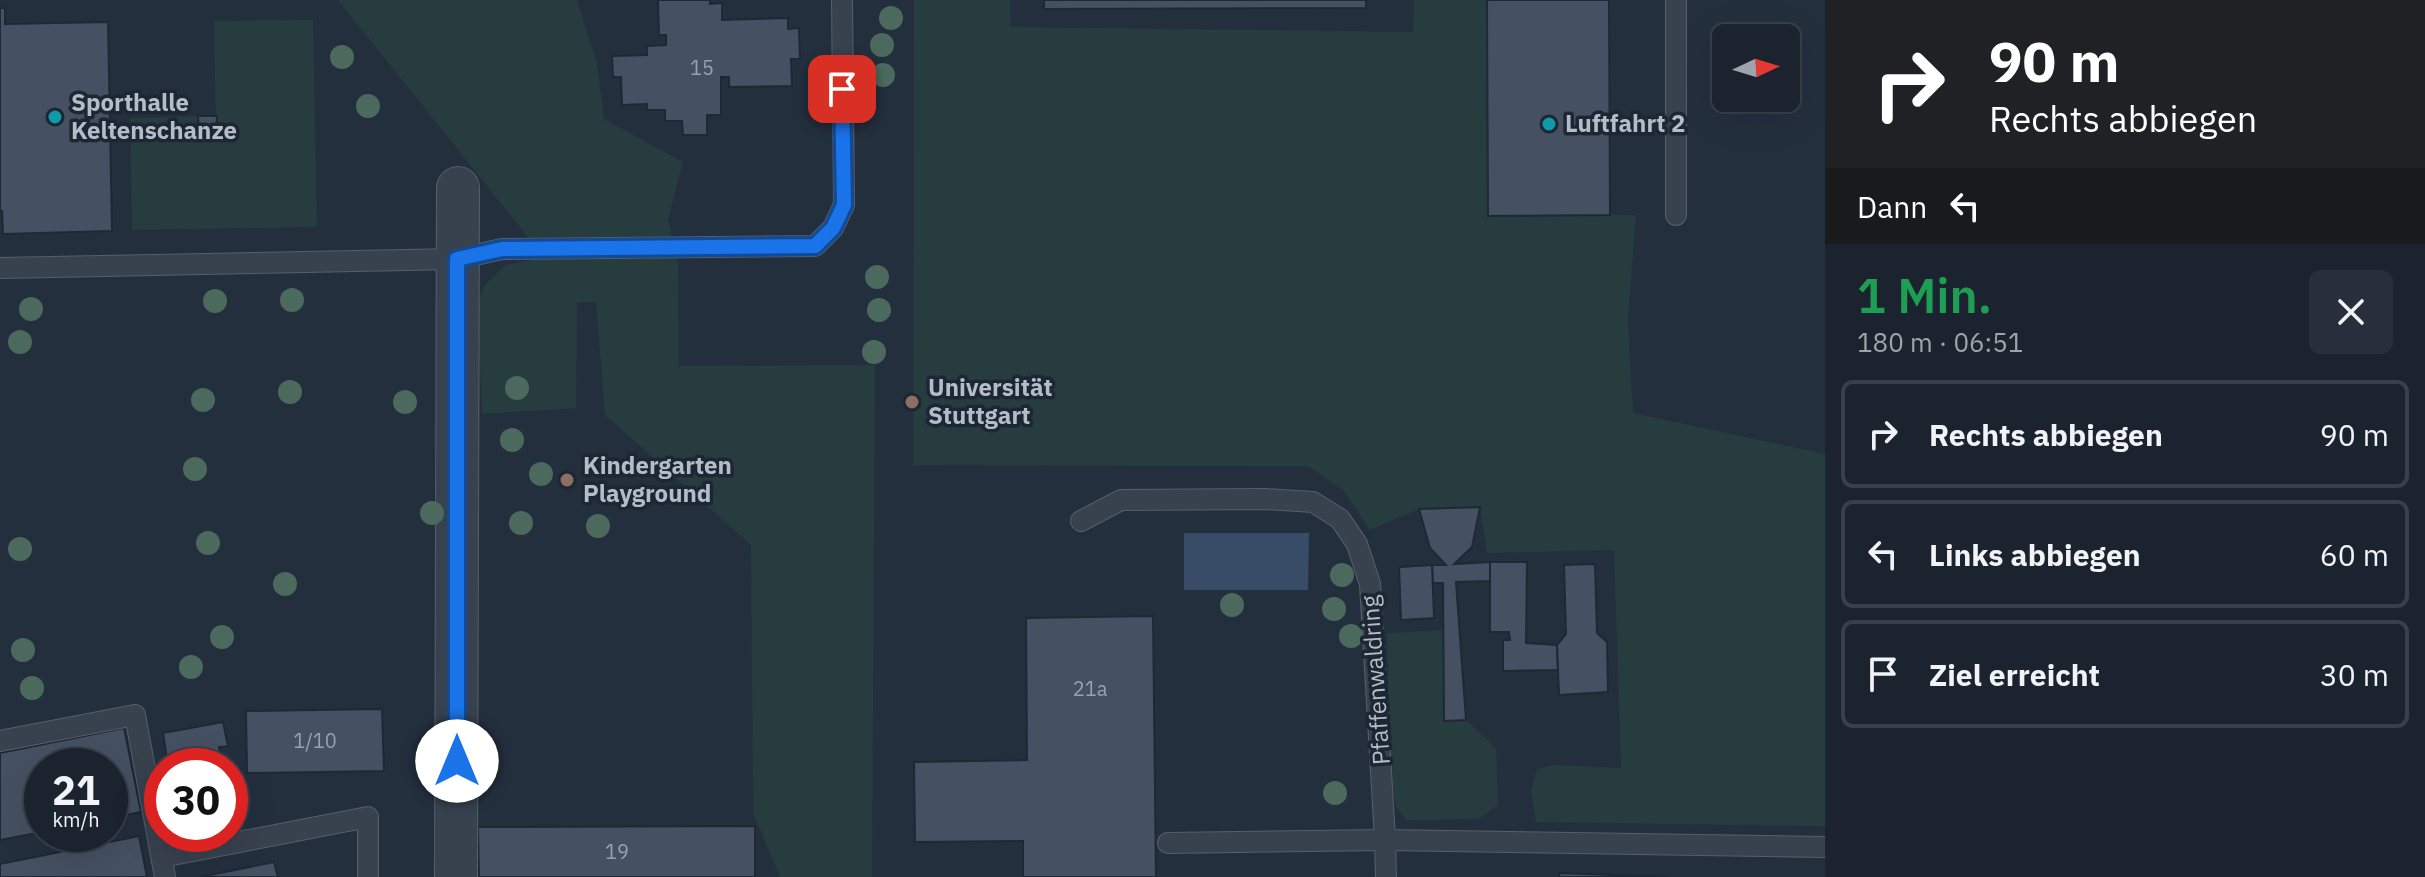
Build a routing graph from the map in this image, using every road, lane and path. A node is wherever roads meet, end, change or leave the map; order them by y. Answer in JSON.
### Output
{"nodes":[{"id":1,"x":842,"y":0,"type":"edge"},
{"id":2,"x":1676,"y":0,"type":"edge"},
{"id":3,"x":458,"y":188,"type":"dead end"},
{"id":4,"x":1676,"y":215,"type":"dead end"},
{"id":5,"x":457,"y":259,"type":"junction"},
{"id":6,"x":0,"y":268,"type":"edge"},
{"id":7,"x":1081,"y":521,"type":"dead end"},
{"id":8,"x":0,"y":741,"type":"edge"},
{"id":9,"x":1385,"y":840,"type":"junction"},
{"id":10,"x":1168,"y":843,"type":"dead end"},
{"id":11,"x":1825,"y":847,"type":"edge"},
{"id":12,"x":164,"y":867,"type":"edge"},
{"id":13,"x":368,"y":877,"type":"edge"},
{"id":14,"x":456,"y":877,"type":"edge"},
{"id":15,"x":1386,"y":877,"type":"edge"}],
"edges":[{"from":1,"to":5,"type":"lane"},
{"from":2,"to":4,"type":"lane"},
{"from":3,"to":5,"type":"street"},
{"from":5,"to":6,"type":"lane"},
{"from":5,"to":14,"type":"street"},
{"from":7,"to":9,"type":"lane","name":"Pfaffenwaldring"},
{"from":8,"to":12,"type":"lane"},
{"from":9,"to":10,"type":"lane"},
{"from":9,"to":11,"type":"lane"},
{"from":9,"to":15,"type":"lane","name":"Pfaffenwaldring"},
{"from":12,"to":13,"type":"lane"}]}
